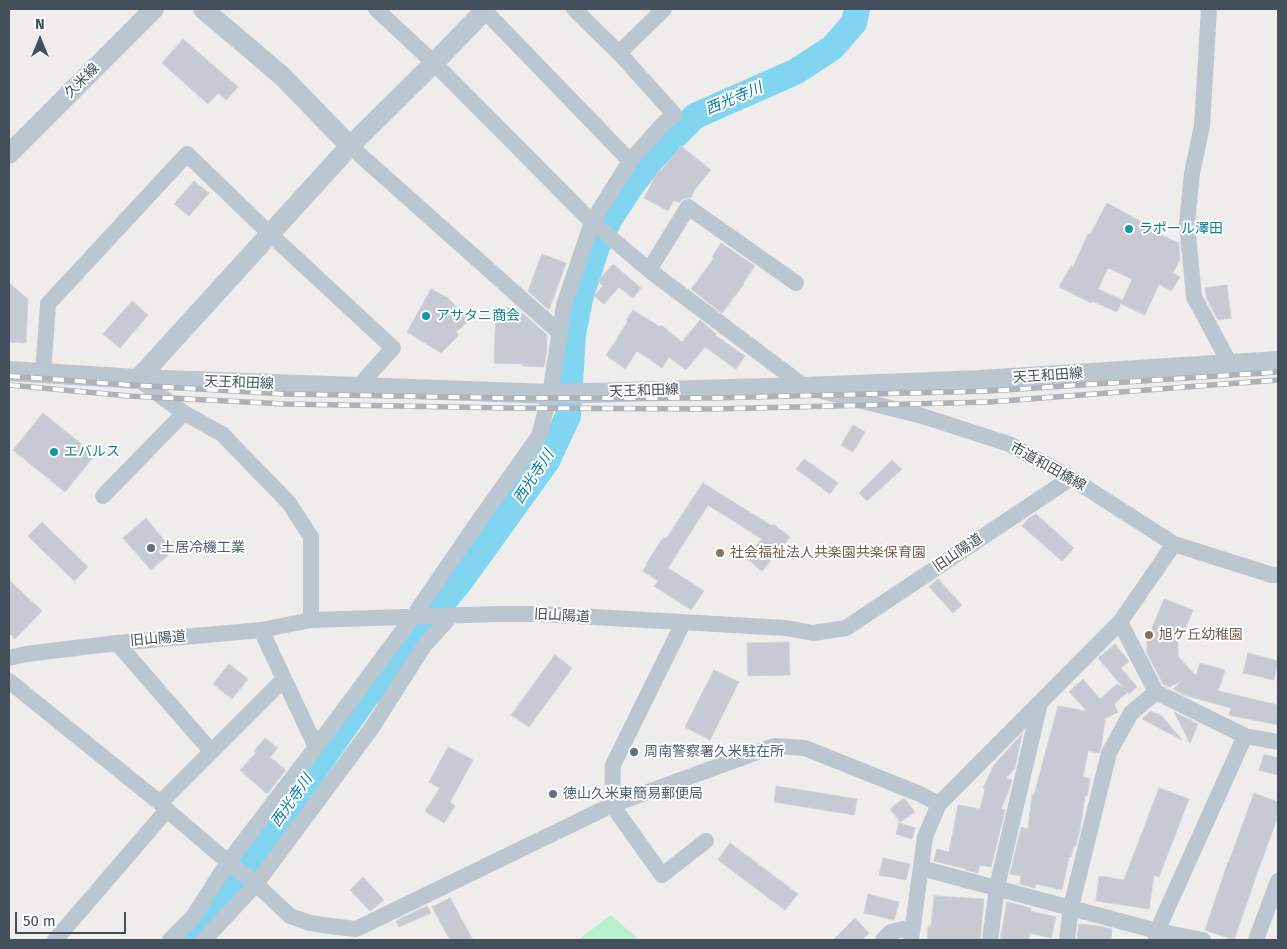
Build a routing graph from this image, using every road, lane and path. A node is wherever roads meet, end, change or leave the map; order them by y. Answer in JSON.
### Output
{"nodes":[{"id":1,"x":154,"y":9,"type":"edge"},
{"id":2,"x":203,"y":9,"type":"edge"},
{"id":3,"x":376,"y":9,"type":"edge"},
{"id":4,"x":485,"y":9,"type":"edge"},
{"id":5,"x":574,"y":9,"type":"edge"},
{"id":6,"x":664,"y":9,"type":"edge"},
{"id":7,"x":1209,"y":9,"type":"edge"},
{"id":8,"x":619,"y":53,"type":"junction"},
{"id":9,"x":434,"y":63,"type":"junction"},
{"id":10,"x":350,"y":146,"type":"junction"},
{"id":11,"x":9,"y":154,"type":"edge"},
{"id":12,"x":630,"y":161,"type":"junction"},
{"id":13,"x":592,"y":222,"type":"junction"},
{"id":14,"x":270,"y":234,"type":"junction"},
{"id":15,"x":648,"y":270,"type":"junction"},
{"id":16,"x":796,"y":283,"type":"dead end"},
{"id":17,"x":560,"y":333,"type":"junction"},
{"id":18,"x":1278,"y":361,"type":"edge"},
{"id":19,"x":1230,"y":364,"type":"junction"},
{"id":20,"x":9,"y":371,"type":"edge"},
{"id":21,"x":43,"y":374,"type":"junction"},
{"id":22,"x":138,"y":379,"type":"junction"},
{"id":23,"x":804,"y":387,"type":"junction"},
{"id":24,"x":357,"y":388,"type":"junction"},
{"id":25,"x":550,"y":394,"type":"junction"},
{"id":26,"x":184,"y":413,"type":"junction"},
{"id":27,"x":1071,"y":478,"type":"junction"},
{"id":28,"x":103,"y":496,"type":"dead end"},
{"id":29,"x":1174,"y":544,"type":"junction"},
{"id":30,"x":1278,"y":576,"type":"edge"},
{"id":31,"x":451,"y":616,"type":"junction"},
{"id":32,"x":412,"y":618,"type":"junction"},
{"id":33,"x":311,"y":620,"type":"junction"},
{"id":34,"x":1120,"y":622,"type":"junction"},
{"id":35,"x":683,"y":623,"type":"junction"},
{"id":36,"x":261,"y":630,"type":"junction"},
{"id":37,"x":117,"y":643,"type":"junction"},
{"id":38,"x":9,"y":658,"type":"edge"},
{"id":39,"x":284,"y":679,"type":"junction"},
{"id":40,"x":9,"y":681,"type":"edge"},
{"id":41,"x":1156,"y":692,"type":"junction"},
{"id":42,"x":1040,"y":702,"type":"junction"},
{"id":43,"x":1245,"y":736,"type":"junction"},
{"id":44,"x":1278,"y":742,"type":"edge"},
{"id":45,"x":316,"y":747,"type":"junction"},
{"id":46,"x":211,"y":751,"type":"junction"},
{"id":47,"x":939,"y":804,"type":"junction"},
{"id":48,"x":612,"y":805,"type":"junction"},
{"id":49,"x":163,"y":807,"type":"junction"},
{"id":50,"x":706,"y":840,"type":"dead end"},
{"id":51,"x":228,"y":862,"type":"junction"},
{"id":52,"x":920,"y":868,"type":"junction"},
{"id":53,"x":1278,"y":881,"type":"edge"},
{"id":54,"x":256,"y":884,"type":"junction"},
{"id":55,"x":997,"y":887,"type":"junction"},
{"id":56,"x":1071,"y":908,"type":"junction"},
{"id":57,"x":356,"y":934,"type":"edge"},
{"id":58,"x":912,"y":934,"type":"edge"},
{"id":59,"x":1157,"y":935,"type":"edge"},
{"id":60,"x":55,"y":940,"type":"edge"},
{"id":61,"x":170,"y":940,"type":"edge"},
{"id":62,"x":204,"y":940,"type":"edge"},
{"id":63,"x":883,"y":940,"type":"edge"},
{"id":64,"x":990,"y":940,"type":"edge"},
{"id":65,"x":1067,"y":940,"type":"edge"},
{"id":66,"x":1203,"y":940,"type":"edge"},
{"id":67,"x":1256,"y":940,"type":"edge"}],
"edges":[{"from":1,"to":11,"type":"street","name":"久米線"},
{"from":2,"to":10,"type":"street"},
{"from":3,"to":9,"type":"street"},
{"from":4,"to":9,"type":"street"},
{"from":4,"to":12,"type":"street"},
{"from":5,"to":8,"type":"street"},
{"from":6,"to":8,"type":"street"},
{"from":7,"to":19,"type":"street"},
{"from":8,"to":12,"type":"street"},
{"from":9,"to":10,"type":"street"},
{"from":9,"to":13,"type":"street"},
{"from":10,"to":14,"type":"street"},
{"from":10,"to":17,"type":"street"},
{"from":12,"to":13,"type":"street"},
{"from":13,"to":15,"type":"street"},
{"from":13,"to":17,"type":"street"},
{"from":14,"to":21,"type":"street"},
{"from":14,"to":22,"type":"street"},
{"from":14,"to":24,"type":"street"},
{"from":15,"to":16,"type":"street"},
{"from":15,"to":23,"type":"street"},
{"from":17,"to":25,"type":"street"},
{"from":18,"to":19,"type":"street","name":"天王和田線"},
{"from":19,"to":23,"type":"street","name":"天王和田線"},
{"from":20,"to":21,"type":"street","name":"天王和田線"},
{"from":21,"to":22,"type":"street","name":"天王和田線"},
{"from":22,"to":24,"type":"street","name":"天王和田線"},
{"from":22,"to":26,"type":"street"},
{"from":23,"to":25,"type":"street","name":"天王和田線"},
{"from":23,"to":27,"type":"street","name":"市道和田橋線"},
{"from":24,"to":25,"type":"street","name":"天王和田線"},
{"from":25,"to":32,"type":"street"},
{"from":26,"to":28,"type":"street"},
{"from":26,"to":33,"type":"street"},
{"from":27,"to":29,"type":"street","name":"市道和田橋線"},
{"from":27,"to":35,"type":"street","name":"旧山陽道"},
{"from":29,"to":30,"type":"street","name":"市道和田橋線"},
{"from":29,"to":34,"type":"street"},
{"from":31,"to":32,"type":"street","name":"旧山陽道"},
{"from":31,"to":35,"type":"street","name":"旧山陽道"},
{"from":31,"to":54,"type":"street"},
{"from":32,"to":33,"type":"street","name":"旧山陽道"},
{"from":32,"to":45,"type":"street"},
{"from":33,"to":36,"type":"street","name":"旧山陽道"},
{"from":34,"to":41,"type":"street"},
{"from":34,"to":42,"type":"street"},
{"from":35,"to":48,"type":"street"},
{"from":36,"to":37,"type":"street","name":"旧山陽道"},
{"from":36,"to":39,"type":"street"},
{"from":37,"to":38,"type":"street","name":"旧山陽道"},
{"from":37,"to":46,"type":"street"},
{"from":39,"to":45,"type":"street"},
{"from":39,"to":46,"type":"street"},
{"from":40,"to":49,"type":"street"},
{"from":41,"to":43,"type":"street"},
{"from":41,"to":56,"type":"street"},
{"from":42,"to":47,"type":"street"},
{"from":42,"to":55,"type":"street"},
{"from":43,"to":44,"type":"street"},
{"from":43,"to":59,"type":"street"},
{"from":45,"to":51,"type":"street"},
{"from":46,"to":49,"type":"street"},
{"from":47,"to":48,"type":"street"},
{"from":47,"to":52,"type":"street"},
{"from":48,"to":50,"type":"street"},
{"from":48,"to":57,"type":"street"},
{"from":49,"to":51,"type":"street"},
{"from":49,"to":60,"type":"street"},
{"from":51,"to":54,"type":"street"},
{"from":51,"to":61,"type":"street"},
{"from":52,"to":55,"type":"street"},
{"from":52,"to":58,"type":"street"},
{"from":53,"to":67,"type":"street"},
{"from":54,"to":57,"type":"street"},
{"from":54,"to":62,"type":"street"},
{"from":55,"to":56,"type":"street"},
{"from":55,"to":64,"type":"street"},
{"from":56,"to":59,"type":"street"},
{"from":56,"to":65,"type":"street"},
{"from":58,"to":63,"type":"street"},
{"from":59,"to":66,"type":"street"}]}
